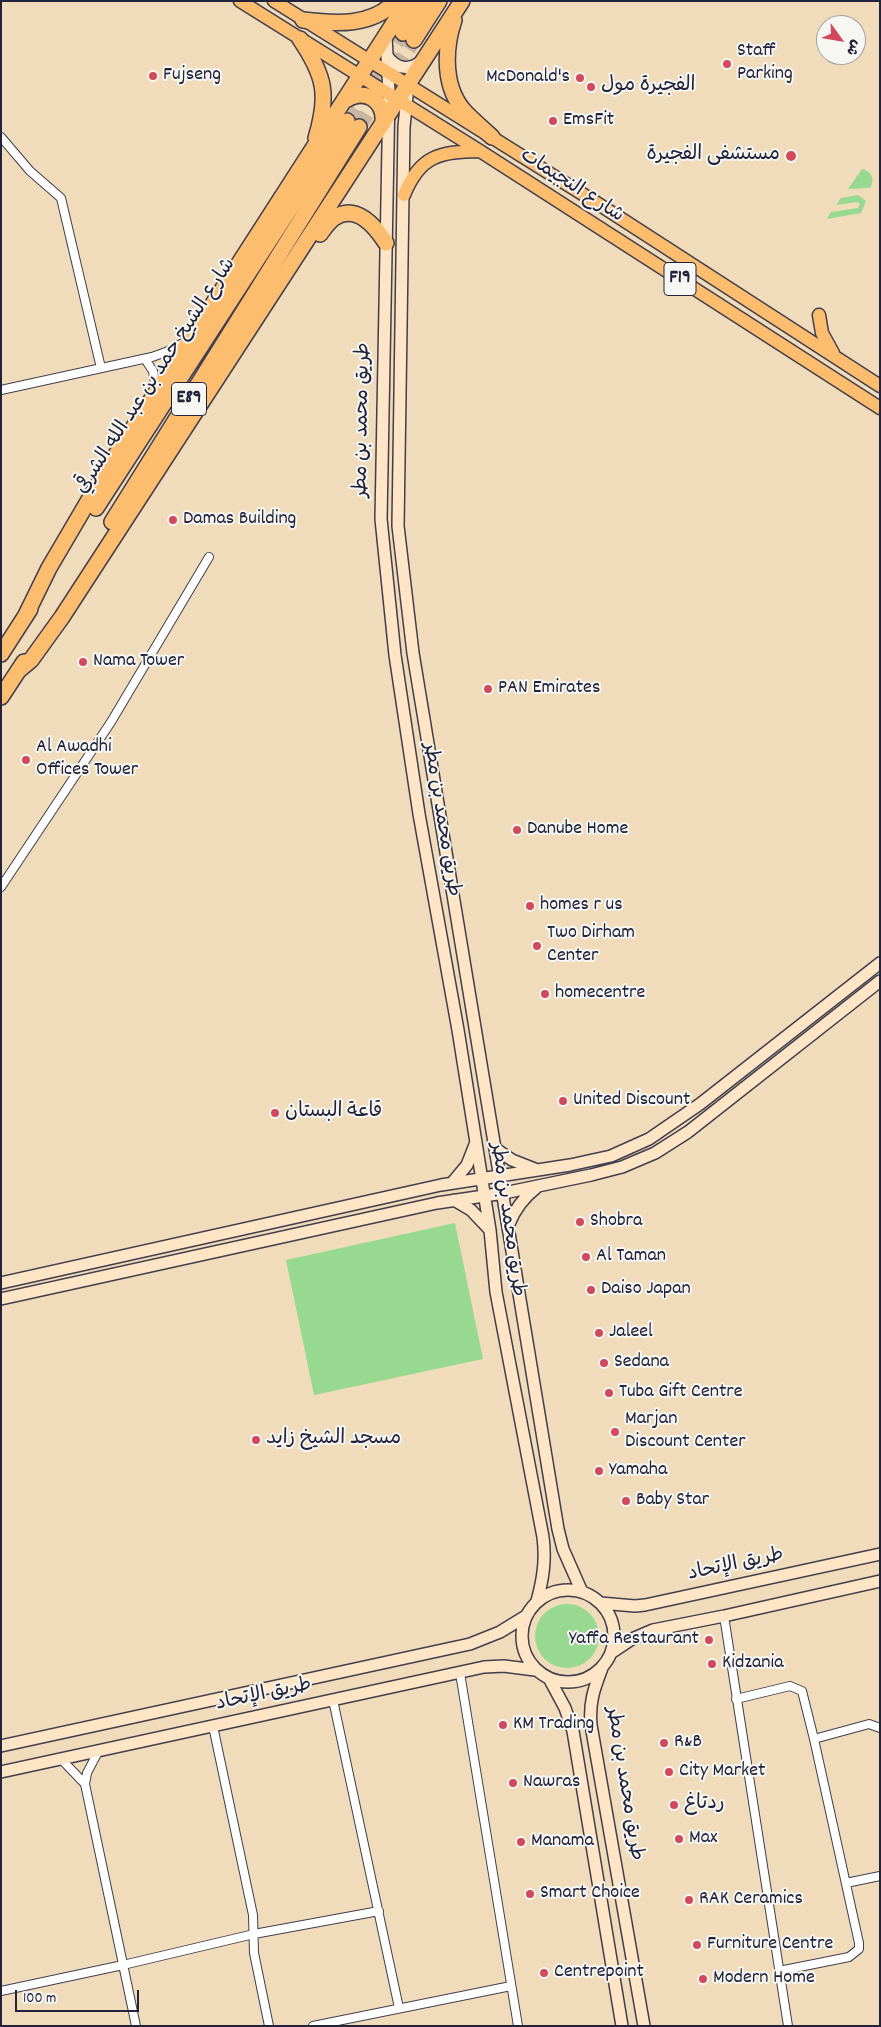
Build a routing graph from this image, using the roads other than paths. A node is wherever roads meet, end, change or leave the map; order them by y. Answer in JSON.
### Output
{"nodes":[{"id":1,"x":240,"y":1,"type":"edge"},
{"id":2,"x":274,"y":1,"type":"edge"},
{"id":3,"x":396,"y":1,"type":"edge"},
{"id":4,"x":408,"y":1,"type":"edge"},
{"id":5,"x":423,"y":1,"type":"edge"},
{"id":6,"x":439,"y":1,"type":"edge"},
{"id":7,"x":460,"y":3,"type":"edge"},
{"id":8,"x":303,"y":20,"type":"junction"},
{"id":9,"x":386,"y":36,"type":"junction"},
{"id":10,"x":300,"y":39,"type":"junction"},
{"id":11,"x":387,"y":56,"type":"junction"},
{"id":12,"x":424,"y":58,"type":"junction"},
{"id":13,"x":370,"y":61,"type":"junction"},
{"id":14,"x":388,"y":73,"type":"junction"},
{"id":15,"x":361,"y":76,"type":"junction"},
{"id":16,"x":407,"y":85,"type":"junction"},
{"id":17,"x":397,"y":99,"type":"junction"},
{"id":18,"x":346,"y":100,"type":"junction"},
{"id":19,"x":385,"y":118,"type":"junction"},
{"id":20,"x":1,"y":137,"type":"edge"},
{"id":21,"x":492,"y":137,"type":"junction"},
{"id":22,"x":480,"y":151,"type":"junction"},
{"id":23,"x":311,"y":153,"type":"junction"},
{"id":24,"x":404,"y":195,"type":"junction"},
{"id":25,"x":386,"y":242,"type":"junction"},
{"id":26,"x":287,"y":269,"type":"junction"},
{"id":27,"x":819,"y":315,"type":"dead end"},
{"id":28,"x":194,"y":334,"type":"junction"},
{"id":29,"x":836,"y":357,"type":"junction"},
{"id":30,"x":145,"y":359,"type":"junction"},
{"id":31,"x":101,"y":368,"type":"junction"},
{"id":32,"x":880,"y":386,"type":"edge"},
{"id":33,"x":1,"y":390,"type":"edge"},
{"id":34,"x":156,"y":393,"type":"junction"},
{"id":35,"x":880,"y":408,"type":"edge"},
{"id":36,"x":209,"y":557,"type":"dead end"},
{"id":37,"x":25,"y":617,"type":"junction"},
{"id":38,"x":1,"y":654,"type":"edge"},
{"id":39,"x":18,"y":670,"type":"junction"},
{"id":40,"x":1,"y":697,"type":"edge"},
{"id":41,"x":1,"y":887,"type":"edge"},
{"id":42,"x":880,"y":963,"type":"edge"},
{"id":43,"x":880,"y":981,"type":"edge"},
{"id":44,"x":476,"y":1142,"type":"junction"},
{"id":45,"x":496,"y":1149,"type":"junction"},
{"id":46,"x":539,"y":1170,"type":"junction"},
{"id":47,"x":500,"y":1176,"type":"junction"},
{"id":48,"x":481,"y":1179,"type":"junction"},
{"id":49,"x":452,"y":1183,"type":"junction"},
{"id":50,"x":541,"y":1185,"type":"junction"},
{"id":51,"x":504,"y":1193,"type":"junction"},
{"id":52,"x":484,"y":1196,"type":"junction"},
{"id":53,"x":454,"y":1200,"type":"junction"},
{"id":54,"x":330,"y":1210,"type":"junction"},
{"id":55,"x":508,"y":1226,"type":"junction"},
{"id":56,"x":326,"y":1227,"type":"junction"},
{"id":57,"x":490,"y":1230,"type":"junction"},
{"id":58,"x":140,"y":1252,"type":"junction"},
{"id":59,"x":131,"y":1270,"type":"junction"},
{"id":60,"x":1,"y":1283,"type":"edge"},
{"id":61,"x":1,"y":1299,"type":"edge"},
{"id":62,"x":880,"y":1554,"type":"edge"},
{"id":63,"x":880,"y":1581,"type":"edge"},
{"id":64,"x":582,"y":1592,"type":"junction"},
{"id":65,"x":537,"y":1601,"type":"junction"},
{"id":66,"x":600,"y":1603,"type":"junction"},
{"id":67,"x":526,"y":1616,"type":"junction"},
{"id":68,"x":724,"y":1616,"type":"junction"},
{"id":69,"x":611,"y":1653,"type":"junction"},
{"id":70,"x":602,"y":1668,"type":"junction"},
{"id":71,"x":535,"y":1670,"type":"junction"},
{"id":72,"x":460,"y":1673,"type":"junction"},
{"id":73,"x":550,"y":1680,"type":"junction"},
{"id":74,"x":736,"y":1699,"type":"junction"},
{"id":75,"x":334,"y":1700,"type":"junction"},
{"id":76,"x":213,"y":1726,"type":"junction"},
{"id":77,"x":880,"y":1728,"type":"edge"},
{"id":78,"x":814,"y":1739,"type":"junction"},
{"id":79,"x":1,"y":1746,"type":"edge"},
{"id":80,"x":98,"y":1752,"type":"junction"},
{"id":81,"x":60,"y":1759,"type":"junction"},
{"id":82,"x":1,"y":1772,"type":"edge"},
{"id":83,"x":85,"y":1784,"type":"junction"},
{"id":84,"x":880,"y":1876,"type":"edge"},
{"id":85,"x":846,"y":1883,"type":"junction"},
{"id":86,"x":379,"y":1911,"type":"junction"},
{"id":87,"x":254,"y":1934,"type":"junction"},
{"id":88,"x":123,"y":1965,"type":"junction"},
{"id":89,"x":779,"y":1971,"type":"junction"},
{"id":90,"x":511,"y":1986,"type":"junction"},
{"id":91,"x":1,"y":1991,"type":"edge"},
{"id":92,"x":399,"y":2008,"type":"junction"},
{"id":93,"x":136,"y":2026,"type":"edge"},
{"id":94,"x":269,"y":2026,"type":"edge"},
{"id":95,"x":313,"y":2026,"type":"edge"},
{"id":96,"x":518,"y":2026,"type":"edge"},
{"id":97,"x":622,"y":2026,"type":"edge"},
{"id":98,"x":644,"y":2026,"type":"edge"},
{"id":99,"x":788,"y":2026,"type":"edge"}],
"edges":[{"from":1,"to":10,"type":"main road","name":"شارع النجيمات","number":"F19"},
{"from":2,"to":8,"type":"main road","name":"شارع النجيمات","number":"F19"},
{"from":3,"to":8,"type":"highway"},
{"from":4,"to":9,"type":"highway"},
{"from":5,"to":6,"type":"highway"},
{"from":7,"to":12,"type":"highway"},
{"from":7,"to":21,"type":"highway"},
{"from":8,"to":13,"type":"main road","name":"شارع النجيمات","number":"F19"},
{"from":9,"to":11,"type":"street","name":"طريق محمد بن مطر"},
{"from":9,"to":13,"type":"highway"},
{"from":10,"to":15,"type":"main road","name":"شارع النجيمات","number":"F19"},
{"from":10,"to":23,"type":"highway"},
{"from":11,"to":12,"type":"street"},
{"from":11,"to":14,"type":"street","name":"طريق محمد بن مطر"},
{"from":12,"to":16,"type":"highway"},
{"from":13,"to":14,"type":"main road","name":"شارع النجيمات","number":"F19"},
{"from":13,"to":15,"type":"highway"},
{"from":14,"to":16,"type":"main road","name":"شارع النجيمات","number":"F19"},
{"from":14,"to":17,"type":"street","name":"طريق محمد بن مطر"},
{"from":15,"to":17,"type":"main road","name":"شارع النجيمات","number":"F19"},
{"from":15,"to":18,"type":"highway"},
{"from":16,"to":17,"type":"highway"},
{"from":16,"to":21,"type":"main road","name":"شارع النجيمات","number":"F19"},
{"from":17,"to":19,"type":"highway"},
{"from":17,"to":22,"type":"main road","name":"شارع النجيمات","number":"F19"},
{"from":17,"to":24,"type":"street","name":"طريق محمد بن مطر"},
{"from":18,"to":19,"type":"highway"},
{"from":18,"to":23,"type":"highway"},
{"from":19,"to":25,"type":"street","name":"طريق محمد بن مطر"},
{"from":19,"to":26,"type":"highway"},
{"from":20,"to":31,"type":"street"},
{"from":21,"to":29,"type":"main road","name":"شارع النجيمات","number":"F19"},
{"from":22,"to":24,"type":"main road"},
{"from":22,"to":35,"type":"main road","name":"شارع النجيمات","number":"F19"},
{"from":23,"to":28,"type":"highway"},
{"from":24,"to":45,"type":"street","name":"طريق محمد بن مطر"},
{"from":25,"to":26,"type":"highway"},
{"from":25,"to":44,"type":"street","name":"طريق محمد بن مطر"},
{"from":26,"to":39,"type":"highway"},
{"from":27,"to":29,"type":"main road"},
{"from":28,"to":30,"type":"street"},
{"from":28,"to":34,"type":"highway"},
{"from":29,"to":32,"type":"main road","name":"شارع النجيمات","number":"F19"},
{"from":30,"to":31,"type":"street"},
{"from":30,"to":34,"type":"street"},
{"from":31,"to":33,"type":"street"},
{"from":34,"to":37,"type":"highway"},
{"from":36,"to":41,"type":"street"},
{"from":37,"to":38,"type":"highway","name":"شارع الشيخ حمد بن عبد الله الشرقي","number":"E89"},
{"from":37,"to":39,"type":"highway","name":"شارع الشيخ حمد بن عبد الله الشرقي","number":"E89"},
{"from":39,"to":40,"type":"highway","name":"شارع الشيخ حمد بن عبد الله الشرقي","number":"E89"},
{"from":42,"to":46,"type":"street"},
{"from":43,"to":50,"type":"street"},
{"from":44,"to":48,"type":"street","name":"طريق محمد بن مطر"},
{"from":44,"to":49,"type":"street"},
{"from":45,"to":46,"type":"street"},
{"from":45,"to":47,"type":"street","name":"طريق محمد بن مطر"},
{"from":46,"to":47,"type":"street"},
{"from":47,"to":48,"type":"street"},
{"from":47,"to":51,"type":"street","name":"طريق محمد بن مطر"},
{"from":48,"to":49,"type":"street"},
{"from":48,"to":52,"type":"street","name":"طريق محمد بن مطر"},
{"from":49,"to":54,"type":"street"},
{"from":50,"to":51,"type":"street"},
{"from":50,"to":55,"type":"street"},
{"from":51,"to":52,"type":"street"},
{"from":51,"to":55,"type":"street","name":"طريق محمد بن مطر"},
{"from":52,"to":53,"type":"street"},
{"from":52,"to":57,"type":"street","name":"طريق محمد بن مطر"},
{"from":53,"to":56,"type":"street"},
{"from":53,"to":57,"type":"street"},
{"from":54,"to":56,"type":"street"},
{"from":54,"to":58,"type":"street"},
{"from":55,"to":64,"type":"street","name":"طريق محمد بن مطر"},
{"from":56,"to":59,"type":"street"},
{"from":57,"to":65,"type":"street","name":"طريق محمد بن مطر"},
{"from":58,"to":59,"type":"street"},
{"from":58,"to":60,"type":"street"},
{"from":59,"to":61,"type":"street"},
{"from":62,"to":66,"type":"street","name":"طريق اﻹتحاد"},
{"from":63,"to":68,"type":"street"},
{"from":64,"to":65,"type":"street"},
{"from":64,"to":66,"type":"street"},
{"from":65,"to":67,"type":"street"},
{"from":66,"to":69,"type":"street"},
{"from":67,"to":71,"type":"street"},
{"from":67,"to":79,"type":"street","name":"طريق اﻹتحاد"},
{"from":68,"to":69,"type":"street"},
{"from":68,"to":74,"type":"street"},
{"from":69,"to":70,"type":"street"},
{"from":70,"to":73,"type":"street"},
{"from":70,"to":98,"type":"street","name":"طريق محمد بن مطر"},
{"from":71,"to":72,"type":"street","name":"طريق اﻹتحاد"},
{"from":71,"to":73,"type":"street"},
{"from":72,"to":75,"type":"street","name":"طريق اﻹتحاد"},
{"from":72,"to":90,"type":"street"},
{"from":73,"to":97,"type":"street","name":"طريق محمد بن مطر"},
{"from":74,"to":78,"type":"street"},
{"from":74,"to":89,"type":"street"},
{"from":75,"to":76,"type":"street","name":"طريق اﻹتحاد"},
{"from":75,"to":86,"type":"street"},
{"from":76,"to":80,"type":"street","name":"طريق اﻹتحاد"},
{"from":76,"to":87,"type":"street"},
{"from":77,"to":78,"type":"street"},
{"from":78,"to":85,"type":"street"},
{"from":80,"to":81,"type":"street","name":"طريق اﻹتحاد"},
{"from":80,"to":83,"type":"street"},
{"from":81,"to":82,"type":"street","name":"طريق اﻹتحاد"},
{"from":81,"to":83,"type":"street"},
{"from":83,"to":88,"type":"street"},
{"from":84,"to":85,"type":"street"},
{"from":85,"to":89,"type":"street"},
{"from":86,"to":87,"type":"street"},
{"from":86,"to":92,"type":"street"},
{"from":87,"to":88,"type":"street"},
{"from":87,"to":94,"type":"street"},
{"from":88,"to":91,"type":"street"},
{"from":88,"to":93,"type":"street"},
{"from":89,"to":99,"type":"street"},
{"from":90,"to":92,"type":"street"},
{"from":90,"to":96,"type":"street"},
{"from":92,"to":95,"type":"street"}]}
